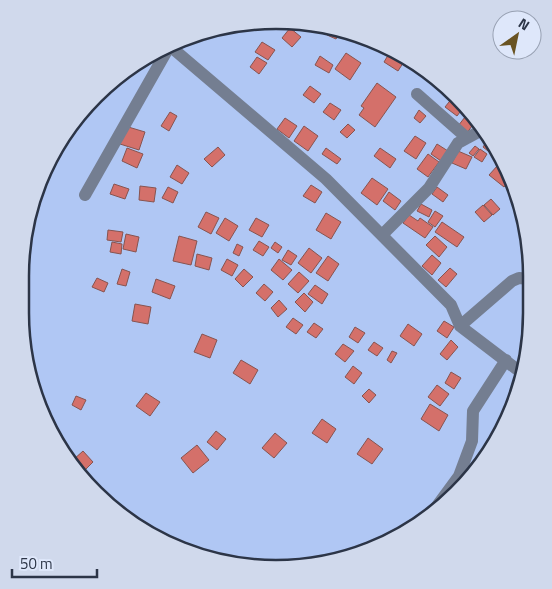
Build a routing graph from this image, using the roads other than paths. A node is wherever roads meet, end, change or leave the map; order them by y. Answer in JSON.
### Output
{"nodes":[{"id":1,"x":174,"y":51,"type":"edge"},
{"id":2,"x":166,"y":55,"type":"edge"},
{"id":3,"x":417,"y":94,"type":"dead end"},
{"id":4,"x":477,"y":132,"type":"edge"},
{"id":5,"x":467,"y":138,"type":"junction"},
{"id":6,"x":85,"y":195,"type":"dead end"},
{"id":7,"x":382,"y":235,"type":"junction"},
{"id":8,"x":523,"y":278,"type":"edge"},
{"id":9,"x":460,"y":326,"type":"junction"},
{"id":10,"x":506,"y":360,"type":"junction"},
{"id":11,"x":517,"y":369,"type":"edge"},
{"id":12,"x":448,"y":490,"type":"edge"}],
"edges":[{"from":1,"to":7,"type":"street"},
{"from":2,"to":6,"type":"street"},
{"from":3,"to":5,"type":"street"},
{"from":4,"to":5,"type":"street"},
{"from":5,"to":7,"type":"street"},
{"from":7,"to":9,"type":"street"},
{"from":8,"to":9,"type":"street"},
{"from":9,"to":10,"type":"street"},
{"from":10,"to":11,"type":"street"},
{"from":10,"to":12,"type":"street"}]}
